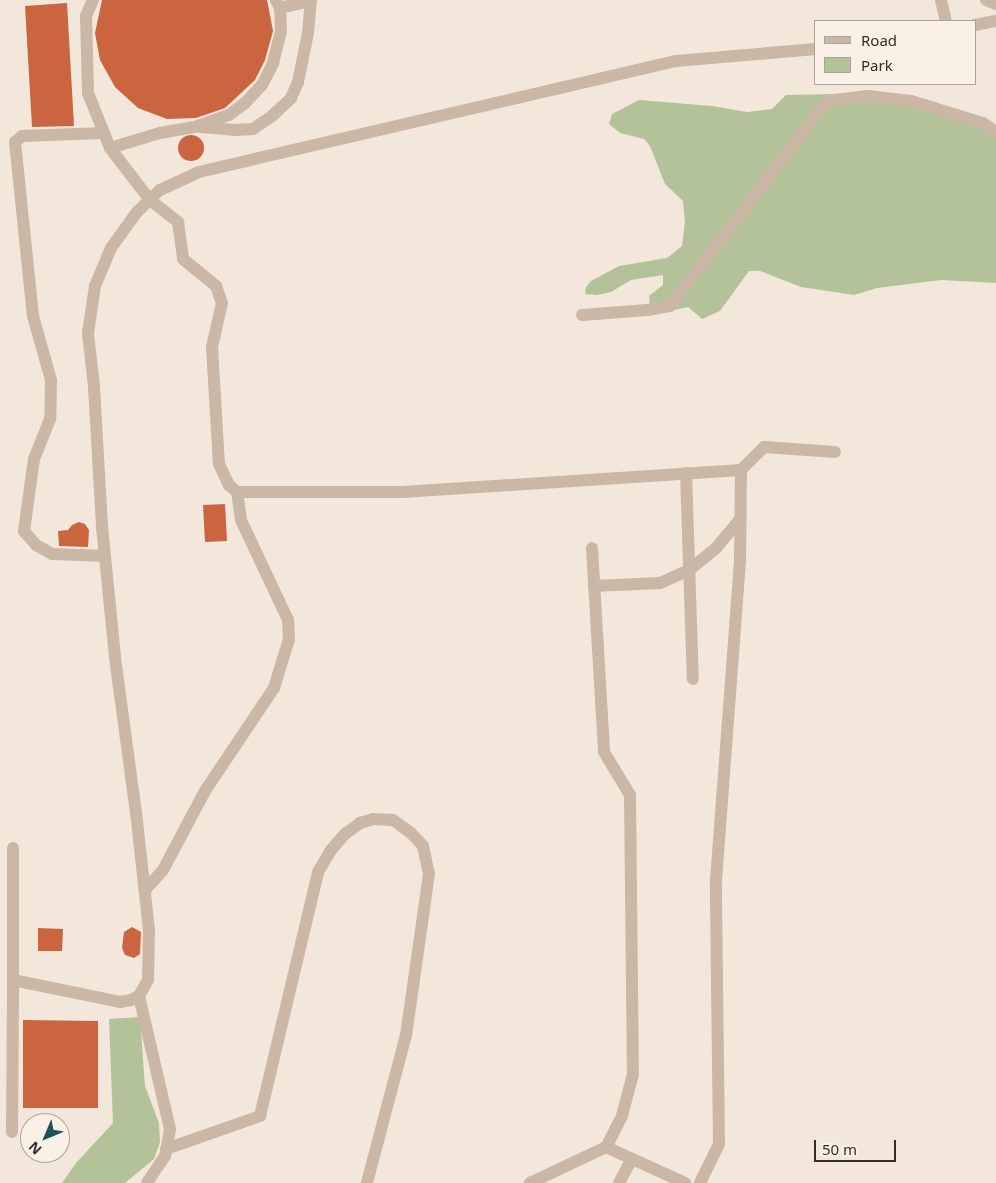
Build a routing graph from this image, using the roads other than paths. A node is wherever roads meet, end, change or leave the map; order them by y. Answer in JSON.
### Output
{"nodes":[{"id":1,"x":93,"y":0,"type":"edge"},
{"id":2,"x":941,"y":0,"type":"edge"},
{"id":3,"x":986,"y":0,"type":"edge"},
{"id":4,"x":311,"y":1,"type":"edge"},
{"id":5,"x":278,"y":4,"type":"edge"},
{"id":6,"x":996,"y":4,"type":"edge"},
{"id":7,"x":946,"y":20,"type":"edge"},
{"id":8,"x":996,"y":20,"type":"edge"},
{"id":9,"x":976,"y":25,"type":"edge"},
{"id":10,"x":814,"y":49,"type":"edge"},
{"id":11,"x":198,"y":126,"type":"junction"},
{"id":12,"x":996,"y":132,"type":"edge"},
{"id":13,"x":104,"y":133,"type":"junction"},
{"id":14,"x":110,"y":148,"type":"junction"},
{"id":15,"x":150,"y":200,"type":"junction"},
{"id":16,"x":582,"y":315,"type":"dead end"},
{"id":17,"x":835,"y":452,"type":"dead end"},
{"id":18,"x":741,"y":470,"type":"junction"},
{"id":19,"x":686,"y":473,"type":"junction"},
{"id":20,"x":237,"y":492,"type":"junction"},
{"id":21,"x":740,"y":519,"type":"junction"},
{"id":22,"x":592,"y":548,"type":"dead end"},
{"id":23,"x":105,"y":556,"type":"junction"},
{"id":24,"x":689,"y":570,"type":"junction"},
{"id":25,"x":594,"y":586,"type":"junction"},
{"id":26,"x":694,"y":679,"type":"dead end"},
{"id":27,"x":14,"y":848,"type":"dead end"},
{"id":28,"x":145,"y":890,"type":"junction"},
{"id":29,"x":13,"y":980,"type":"junction"},
{"id":30,"x":139,"y":996,"type":"junction"},
{"id":31,"x":12,"y":1132,"type":"dead end"},
{"id":32,"x":606,"y":1147,"type":"junction"},
{"id":33,"x":166,"y":1149,"type":"junction"},
{"id":34,"x":632,"y":1159,"type":"junction"},
{"id":35,"x":147,"y":1183,"type":"edge"},
{"id":36,"x":367,"y":1183,"type":"edge"},
{"id":37,"x":530,"y":1183,"type":"edge"},
{"id":38,"x":619,"y":1183,"type":"edge"},
{"id":39,"x":685,"y":1183,"type":"edge"},
{"id":40,"x":700,"y":1183,"type":"edge"}],
"edges":[{"from":1,"to":13,"type":"lane"},
{"from":2,"to":7,"type":"lane"},
{"from":3,"to":6,"type":"lane"},
{"from":4,"to":5,"type":"lane"},
{"from":4,"to":11,"type":"lane"},
{"from":5,"to":11,"type":"lane"},
{"from":8,"to":9,"type":"lane"},
{"from":10,"to":15,"type":"lane"},
{"from":11,"to":14,"type":"lane"},
{"from":12,"to":16,"type":"lane"},
{"from":13,"to":14,"type":"lane"},
{"from":13,"to":23,"type":"lane"},
{"from":14,"to":15,"type":"lane"},
{"from":15,"to":20,"type":"lane"},
{"from":15,"to":23,"type":"lane"},
{"from":17,"to":18,"type":"lane"},
{"from":18,"to":19,"type":"lane"},
{"from":18,"to":21,"type":"lane"},
{"from":19,"to":20,"type":"lane"},
{"from":19,"to":24,"type":"lane"},
{"from":20,"to":28,"type":"lane"},
{"from":21,"to":24,"type":"lane"},
{"from":21,"to":40,"type":"lane"},
{"from":22,"to":25,"type":"lane"},
{"from":23,"to":28,"type":"lane"},
{"from":24,"to":25,"type":"lane"},
{"from":24,"to":26,"type":"lane"},
{"from":25,"to":32,"type":"lane"},
{"from":27,"to":29,"type":"lane"},
{"from":28,"to":30,"type":"lane"},
{"from":29,"to":30,"type":"lane"},
{"from":29,"to":31,"type":"lane"},
{"from":30,"to":33,"type":"lane"},
{"from":32,"to":34,"type":"lane"},
{"from":32,"to":37,"type":"lane"},
{"from":33,"to":35,"type":"lane"},
{"from":33,"to":36,"type":"lane"},
{"from":34,"to":38,"type":"lane"},
{"from":34,"to":39,"type":"lane"}]}
